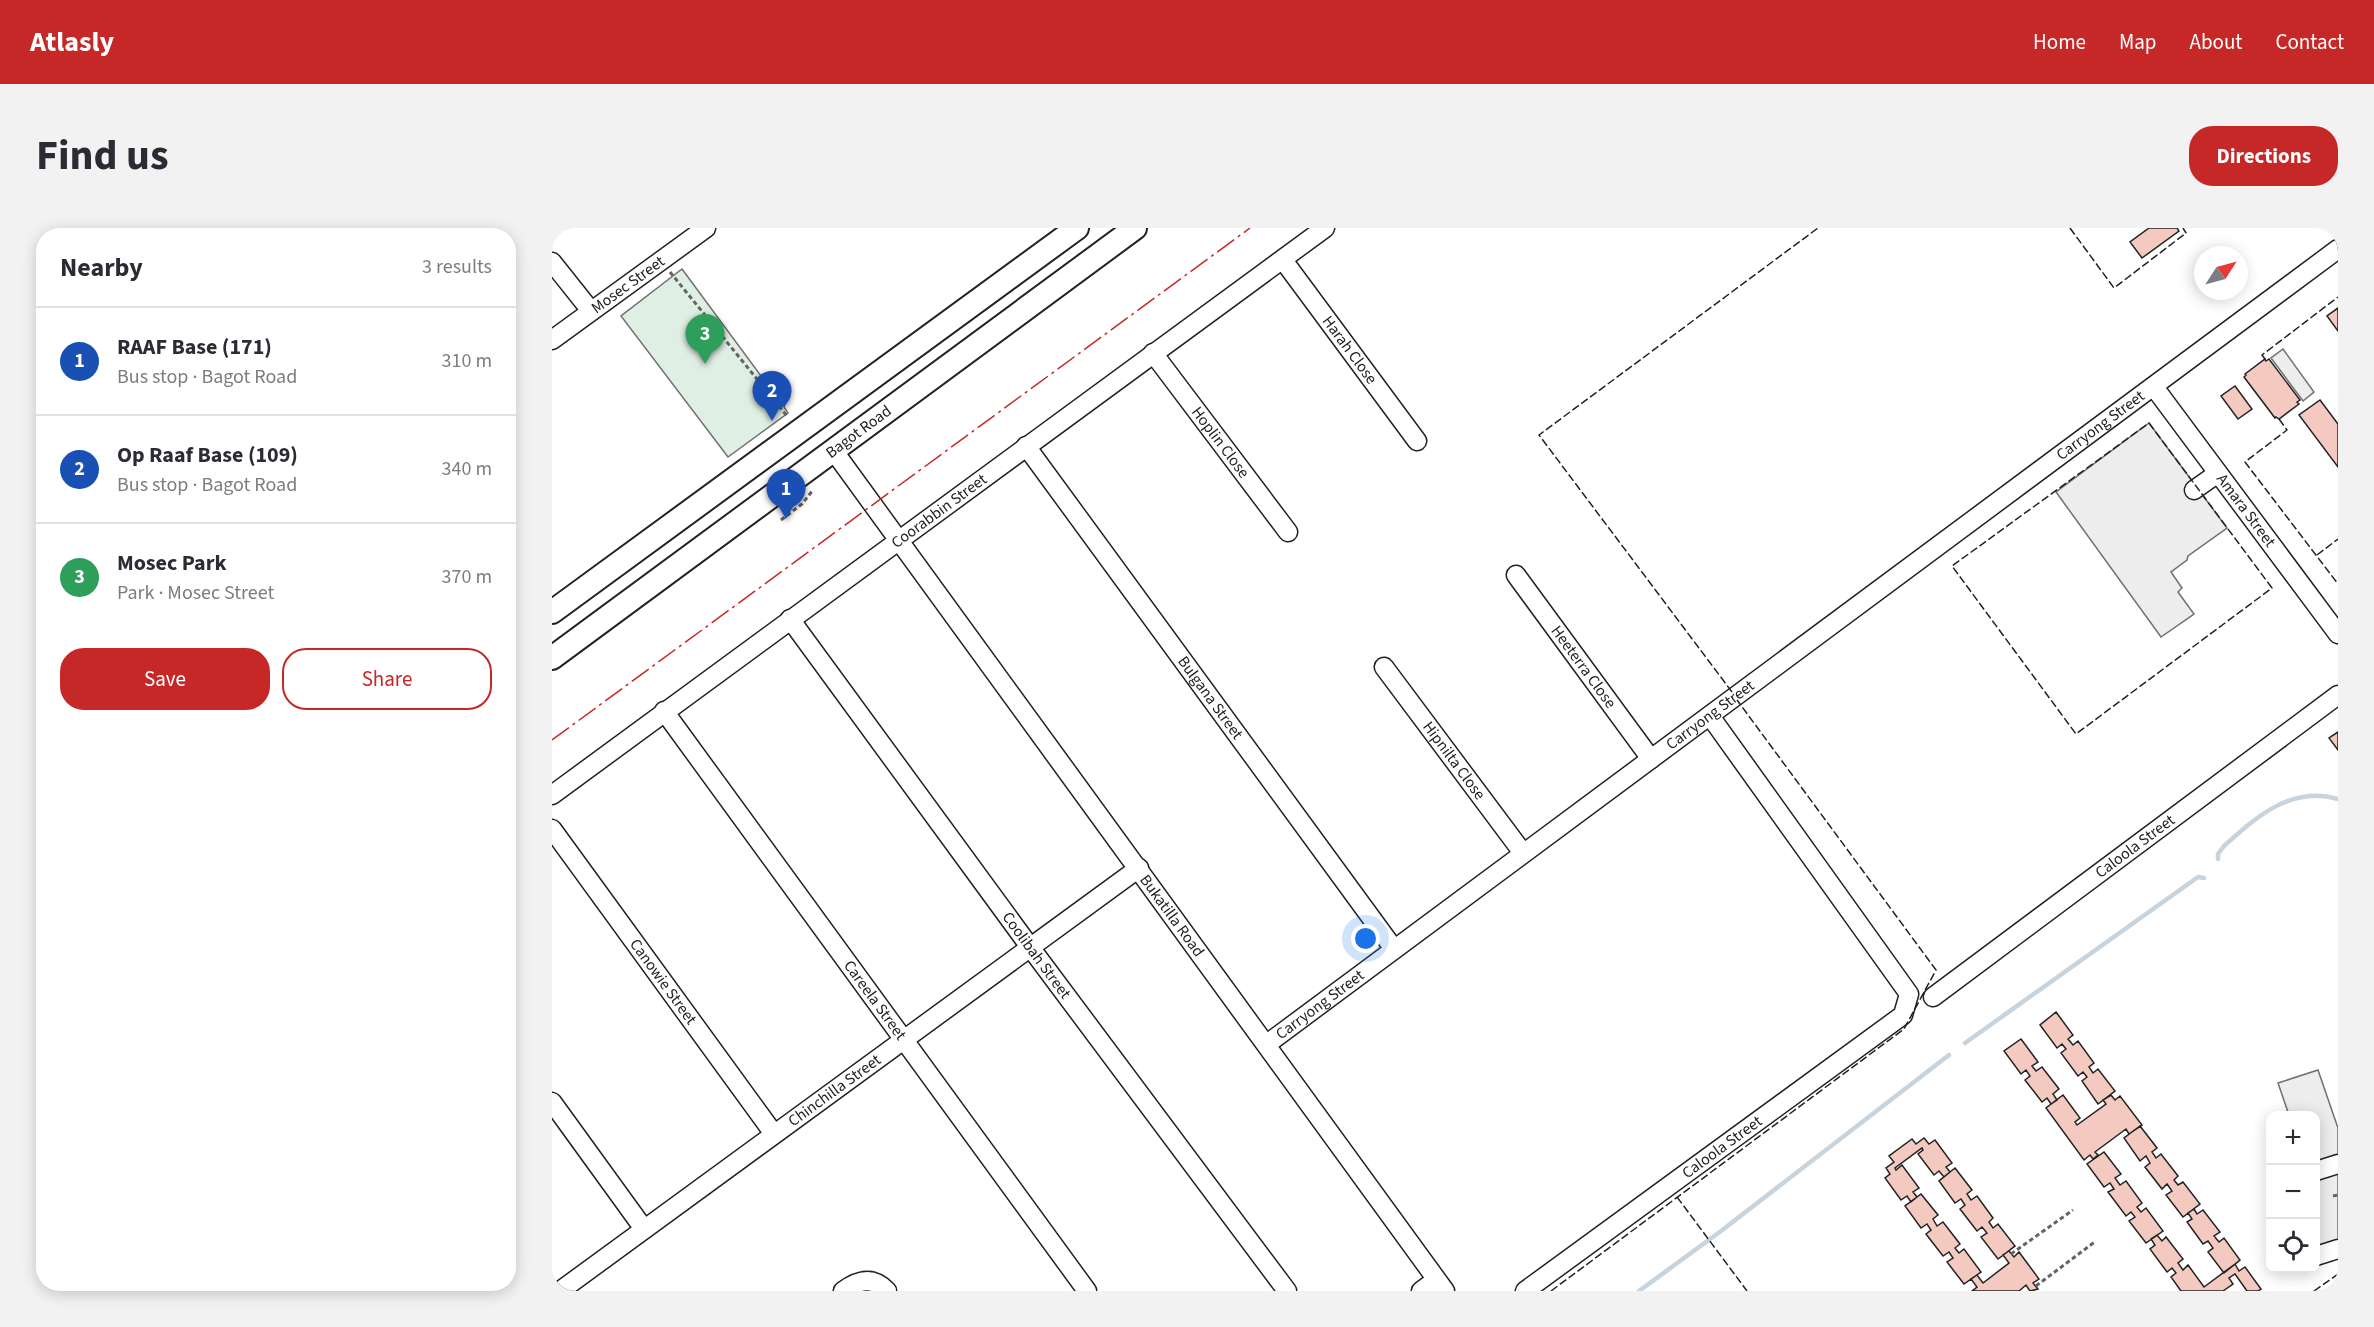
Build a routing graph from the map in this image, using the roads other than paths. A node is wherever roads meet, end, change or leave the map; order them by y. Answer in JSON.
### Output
{"nodes":[{"id":1,"x":706,"y":228,"type":"edge"},
{"id":2,"x":1077,"y":228,"type":"edge"},
{"id":3,"x":1135,"y":228,"type":"edge"},
{"id":4,"x":1325,"y":228,"type":"edge"},
{"id":5,"x":2338,"y":249,"type":"edge"},
{"id":6,"x":1283,"y":260,"type":"junction"},
{"id":7,"x":552,"y":261,"type":"edge"},
{"id":8,"x":591,"y":311,"type":"junction"},
{"id":9,"x":552,"y":340,"type":"edge"},
{"id":10,"x":1154,"y":353,"type":"junction"},
{"id":11,"x":2154,"y":387,"type":"junction"},
{"id":12,"x":1417,"y":441,"type":"dead end"},
{"id":13,"x":1026,"y":446,"type":"junction"},
{"id":14,"x":833,"y":450,"type":"junction"},
{"id":15,"x":2218,"y":473,"type":"junction"},
{"id":16,"x":2194,"y":490,"type":"dead end"},
{"id":17,"x":1288,"y":531,"type":"dead end"},
{"id":18,"x":899,"y":540,"type":"junction"},
{"id":19,"x":1516,"y":575,"type":"dead end"},
{"id":20,"x":552,"y":612,"type":"edge"},
{"id":21,"x":790,"y":619,"type":"junction"},
{"id":22,"x":2338,"y":634,"type":"edge"},
{"id":23,"x":552,"y":657,"type":"edge"},
{"id":24,"x":1384,"y":668,"type":"dead end"},
{"id":25,"x":2338,"y":694,"type":"edge"},
{"id":26,"x":664,"y":711,"type":"junction"},
{"id":27,"x":1710,"y":716,"type":"junction"},
{"id":28,"x":1651,"y":759,"type":"junction"},
{"id":29,"x":552,"y":795,"type":"edge"},
{"id":30,"x":552,"y":829,"type":"edge"},
{"id":31,"x":1523,"y":853,"type":"junction"},
{"id":32,"x":1139,"y":868,"type":"junction"},
{"id":33,"x":1030,"y":947,"type":"junction"},
{"id":34,"x":1394,"y":948,"type":"junction"},
{"id":35,"x":1933,"y":997,"type":"dead end"},
{"id":36,"x":903,"y":1040,"type":"junction"},
{"id":37,"x":1267,"y":1044,"type":"junction"},
{"id":38,"x":552,"y":1102,"type":"edge"},
{"id":39,"x":774,"y":1134,"type":"junction"},
{"id":40,"x":2338,"y":1164,"type":"edge"},
{"id":41,"x":2320,"y":1170,"type":"edge"},
{"id":42,"x":645,"y":1229,"type":"junction"},
{"id":43,"x":2338,"y":1249,"type":"edge"},
{"id":44,"x":2320,"y":1255,"type":"edge"},
{"id":45,"x":1441,"y":1285,"type":"edge"},
{"id":46,"x":560,"y":1291,"type":"edge"},
{"id":47,"x":843,"y":1291,"type":"edge"},
{"id":48,"x":887,"y":1291,"type":"edge"},
{"id":49,"x":1087,"y":1291,"type":"edge"},
{"id":50,"x":1287,"y":1291,"type":"edge"},
{"id":51,"x":1421,"y":1291,"type":"edge"},
{"id":52,"x":1526,"y":1291,"type":"edge"}],
"edges":[{"from":1,"to":8,"type":"street","name":"Mosec Street"},
{"from":2,"to":20,"type":"main road"},
{"from":3,"to":14,"type":"main road","name":"Bagot Road"},
{"from":4,"to":6,"type":"street","name":"Coorabbin Street"},
{"from":5,"to":11,"type":"street","name":"Carryong Street"},
{"from":6,"to":10,"type":"street","name":"Coorabbin Street"},
{"from":6,"to":12,"type":"street","name":"Harah Close"},
{"from":7,"to":8,"type":"street"},
{"from":8,"to":9,"type":"street","name":"Mosec Street"},
{"from":10,"to":13,"type":"street","name":"Coorabbin Street"},
{"from":10,"to":17,"type":"street","name":"Hoplin Close"},
{"from":11,"to":15,"type":"street","name":"Amara Street"},
{"from":11,"to":27,"type":"street","name":"Carryong Street"},
{"from":13,"to":18,"type":"street","name":"Coorabbin Street"},
{"from":13,"to":34,"type":"street","name":"Bulgana Street"},
{"from":14,"to":18,"type":"street","name":"Bukatilla Road"},
{"from":14,"to":23,"type":"main road","name":"Bagot Road"},
{"from":15,"to":16,"type":"street"},
{"from":15,"to":22,"type":"street","name":"Amara Street"},
{"from":18,"to":21,"type":"street","name":"Coorabbin Street"},
{"from":18,"to":32,"type":"street","name":"Bukatilla Road"},
{"from":19,"to":28,"type":"street","name":"Heeterra Close"},
{"from":21,"to":26,"type":"street","name":"Coorabbin Street"},
{"from":21,"to":33,"type":"street","name":"Coolibah Street"},
{"from":24,"to":31,"type":"street","name":"Hipnilta Close"},
{"from":25,"to":35,"type":"street","name":"Caloola Street"},
{"from":26,"to":29,"type":"street","name":"Coorabbin Street"},
{"from":26,"to":36,"type":"street","name":"Careela Street"},
{"from":27,"to":28,"type":"street","name":"Carryong Street"},
{"from":27,"to":52,"type":"street","name":"Caloola Street"},
{"from":28,"to":31,"type":"street","name":"Carryong Street"},
{"from":30,"to":39,"type":"street","name":"Canowie Street"},
{"from":31,"to":34,"type":"street","name":"Carryong Street"},
{"from":32,"to":33,"type":"street","name":"Chinchilla Street"},
{"from":32,"to":37,"type":"street","name":"Bukatilla Road"},
{"from":33,"to":36,"type":"street","name":"Chinchilla Street"},
{"from":33,"to":50,"type":"street","name":"Coolibah Street"},
{"from":34,"to":37,"type":"street","name":"Carryong Street"},
{"from":36,"to":39,"type":"street","name":"Chinchilla Street"},
{"from":36,"to":49,"type":"street","name":"Careela Street"},
{"from":37,"to":45,"type":"street","name":"Bukatilla Road"},
{"from":38,"to":42,"type":"street"},
{"from":39,"to":42,"type":"street","name":"Chinchilla Street"},
{"from":40,"to":41,"type":"street"},
{"from":42,"to":46,"type":"street","name":"Chinchilla Street"},
{"from":43,"to":44,"type":"street"},
{"from":45,"to":51,"type":"street"},
{"from":47,"to":48,"type":"street"}]}
